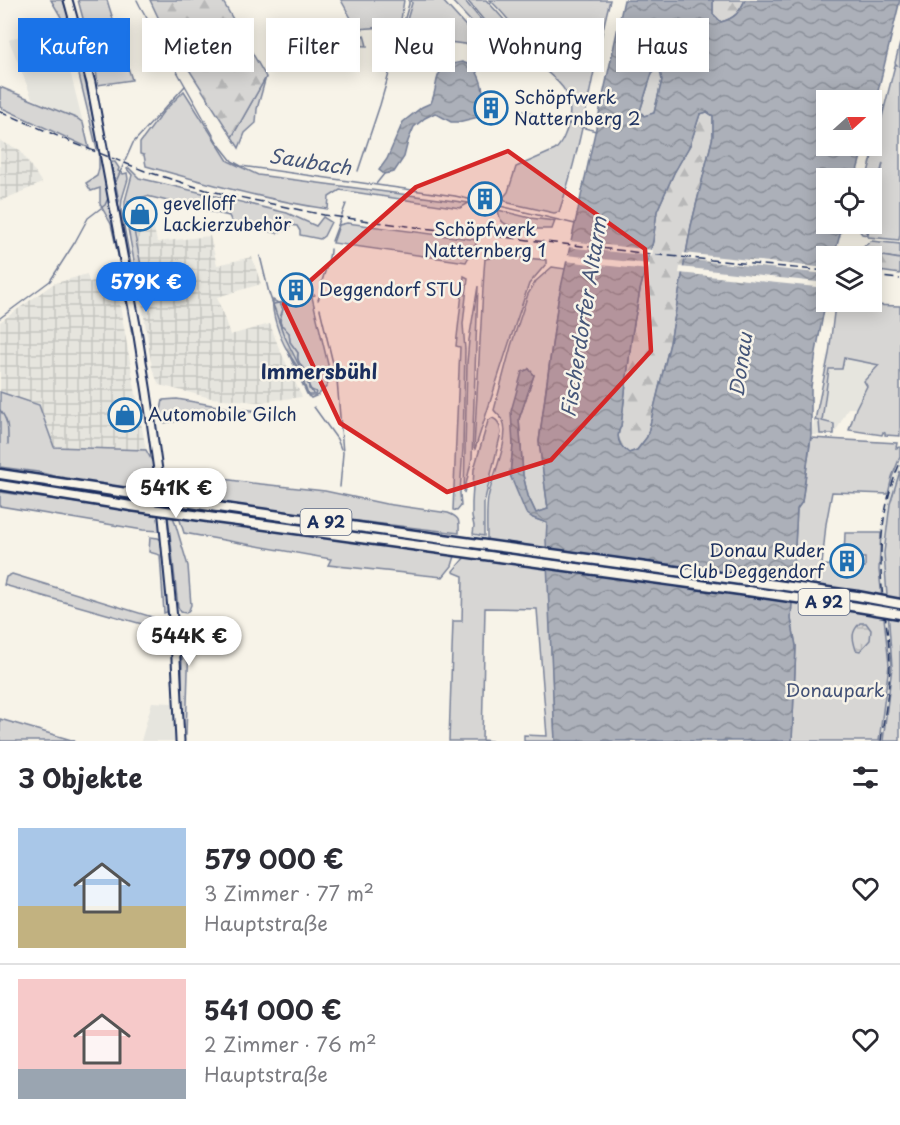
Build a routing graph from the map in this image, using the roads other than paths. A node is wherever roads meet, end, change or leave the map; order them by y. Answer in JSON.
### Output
{"nodes":[{"id":1,"x":68,"y":0,"type":"edge"},
{"id":2,"x":0,"y":474,"type":"edge"},
{"id":3,"x":0,"y":485,"type":"edge"},
{"id":4,"x":900,"y":604,"type":"edge"},
{"id":5,"x":900,"y":614,"type":"edge"},
{"id":6,"x":180,"y":741,"type":"edge"}],
"edges":[{"from":1,"to":6,"type":"main road"},
{"from":2,"to":4,"type":"highway","number":"A 92","bridge":true},
{"from":3,"to":5,"type":"highway","number":"A 92","bridge":true}]}
